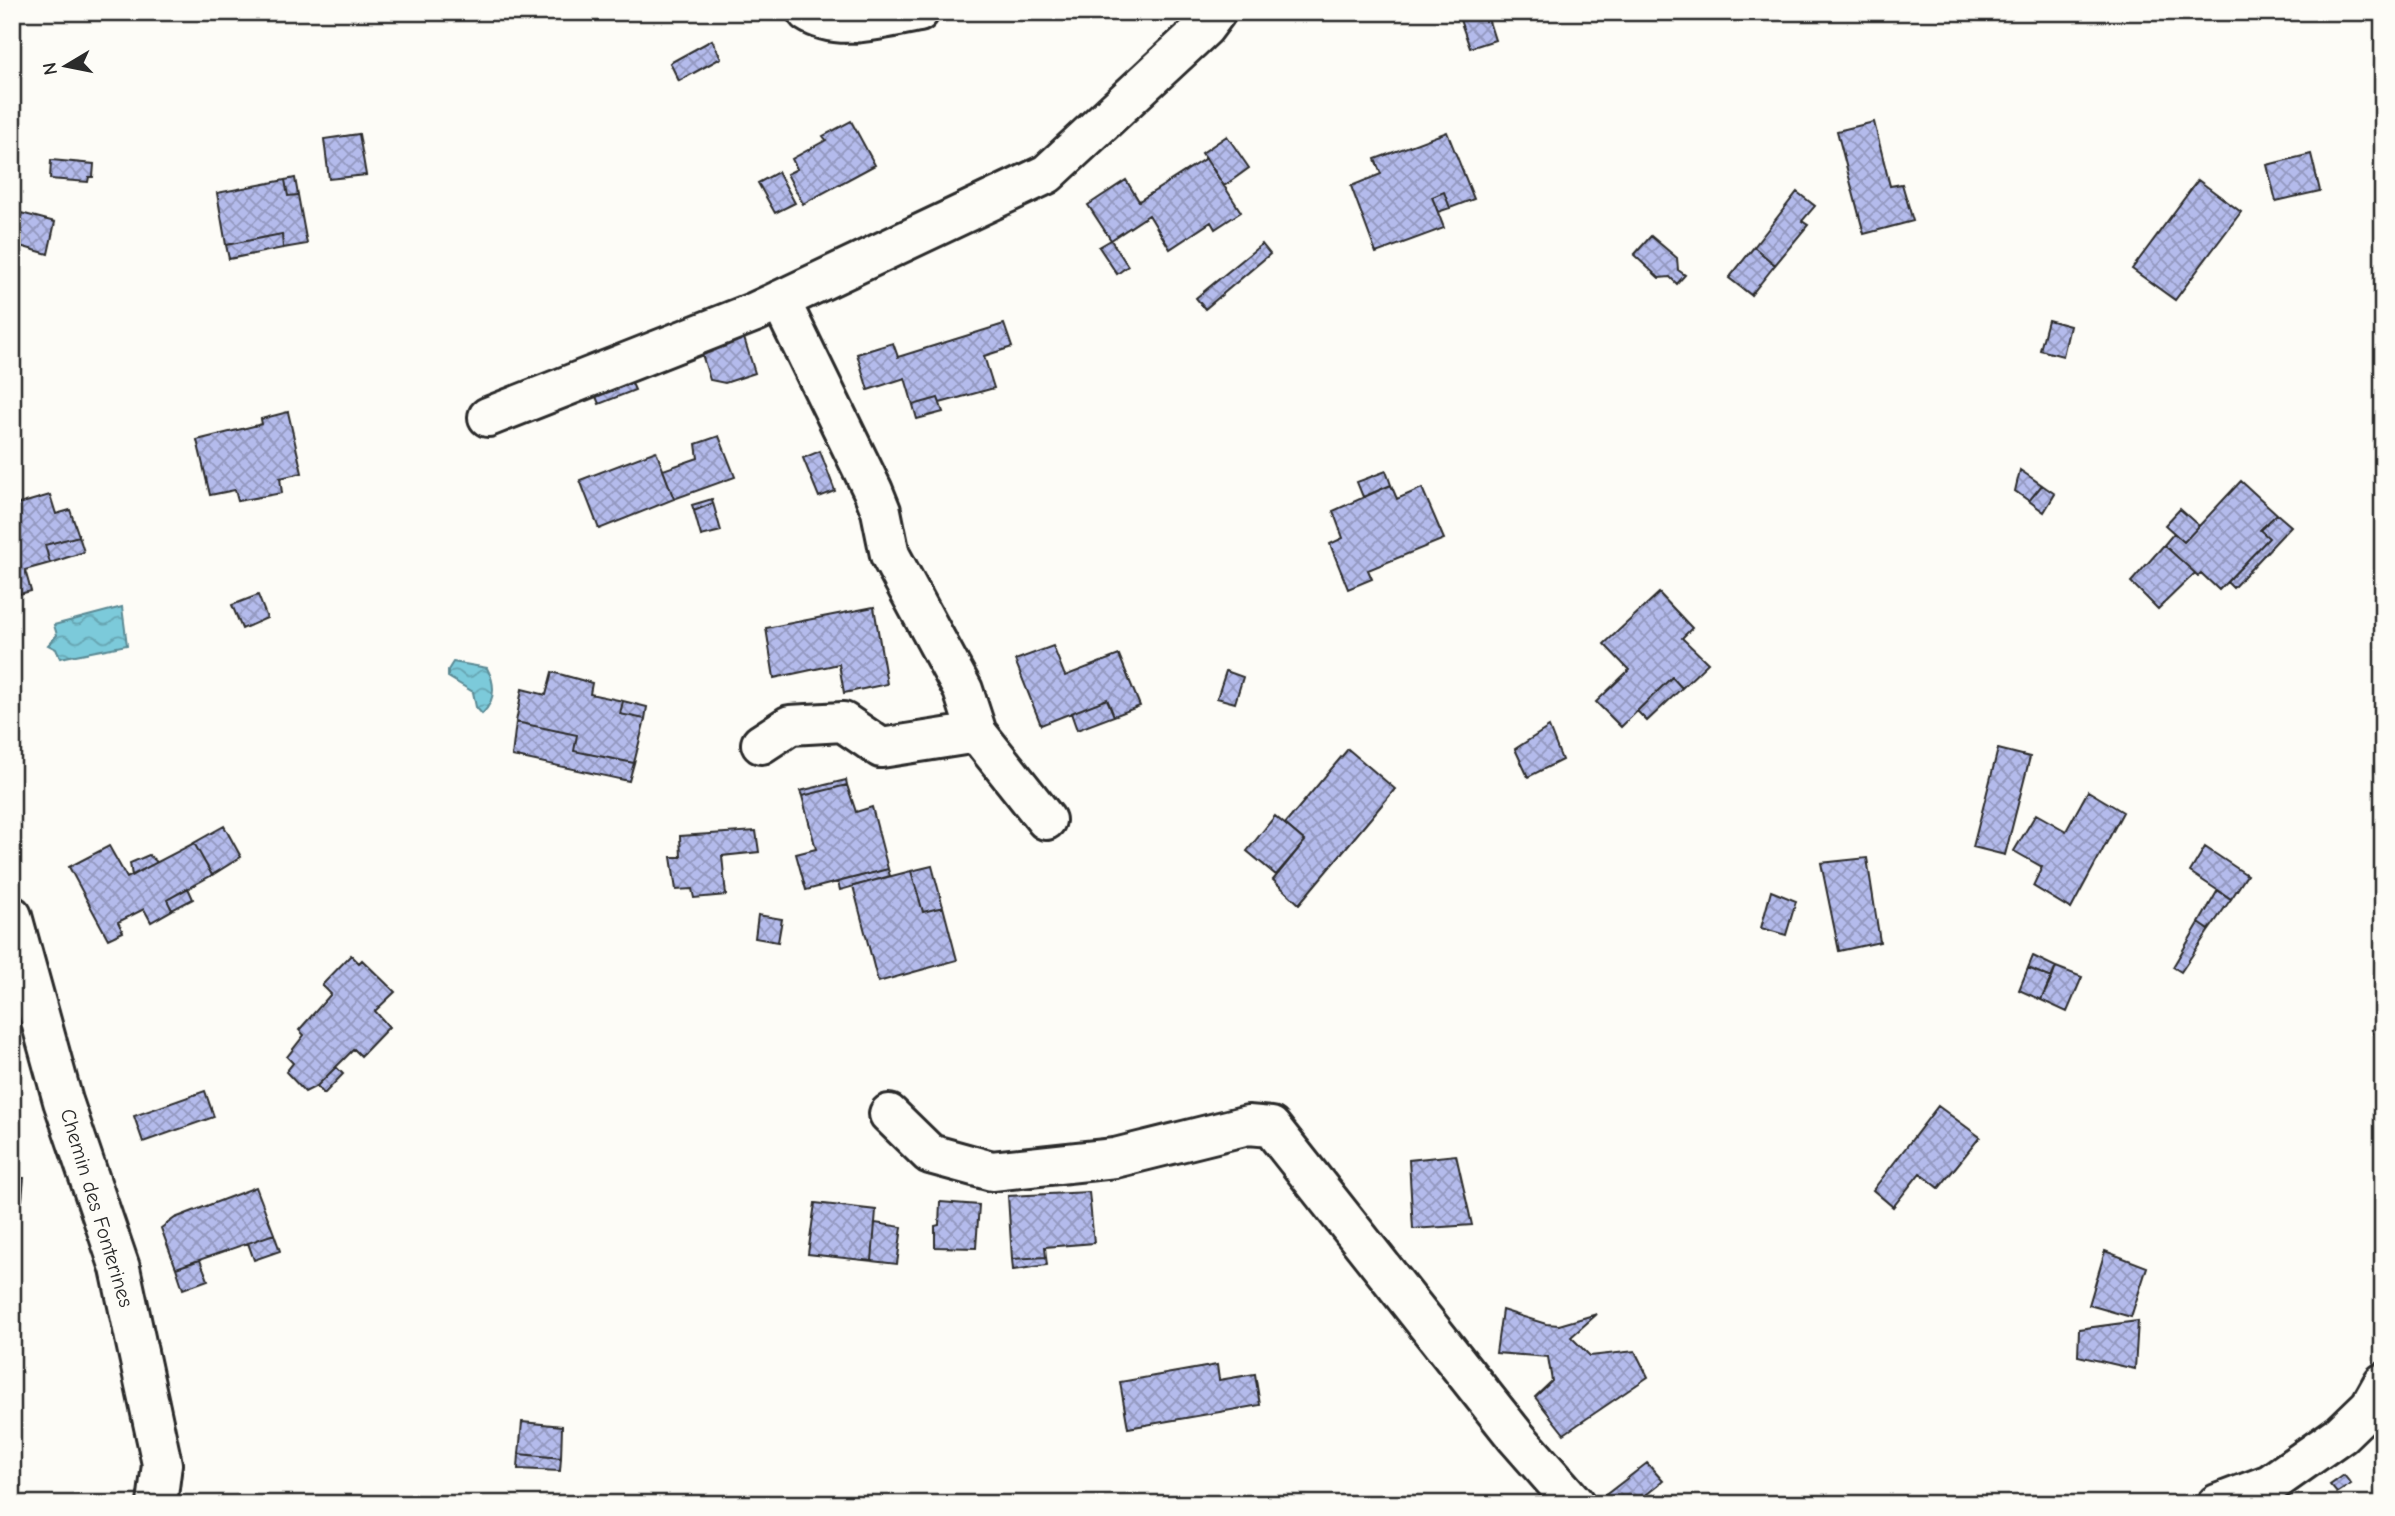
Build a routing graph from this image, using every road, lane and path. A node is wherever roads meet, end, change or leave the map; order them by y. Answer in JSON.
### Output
{"nodes":[{"id":1,"x":807,"y":12,"type":"edge"},
{"id":2,"x":919,"y":12,"type":"edge"},
{"id":3,"x":1216,"y":12,"type":"edge"},
{"id":4,"x":780,"y":300,"type":"junction"},
{"id":5,"x":488,"y":417,"type":"dead end"},
{"id":6,"x":978,"y":733,"type":"junction"},
{"id":7,"x":761,"y":744,"type":"dead end"},
{"id":8,"x":1046,"y":820,"type":"dead end"},
{"id":9,"x":12,"y":916,"type":"edge"},
{"id":10,"x":889,"y":1114,"type":"dead end"},
{"id":11,"x":2383,"y":1383,"type":"edge"},
{"id":12,"x":157,"y":1504,"type":"edge"},
{"id":13,"x":1576,"y":1504,"type":"edge"},
{"id":14,"x":2217,"y":1504,"type":"edge"}],
"edges":[{"from":1,"to":2,"type":"street"},
{"from":3,"to":4,"type":"street"},
{"from":4,"to":5,"type":"street"},
{"from":4,"to":6,"type":"street"},
{"from":6,"to":7,"type":"street"},
{"from":6,"to":8,"type":"street"},
{"from":9,"to":12,"type":"street","name":"Chemin des Fonterines"},
{"from":10,"to":13,"type":"street"},
{"from":11,"to":14,"type":"street"}]}
